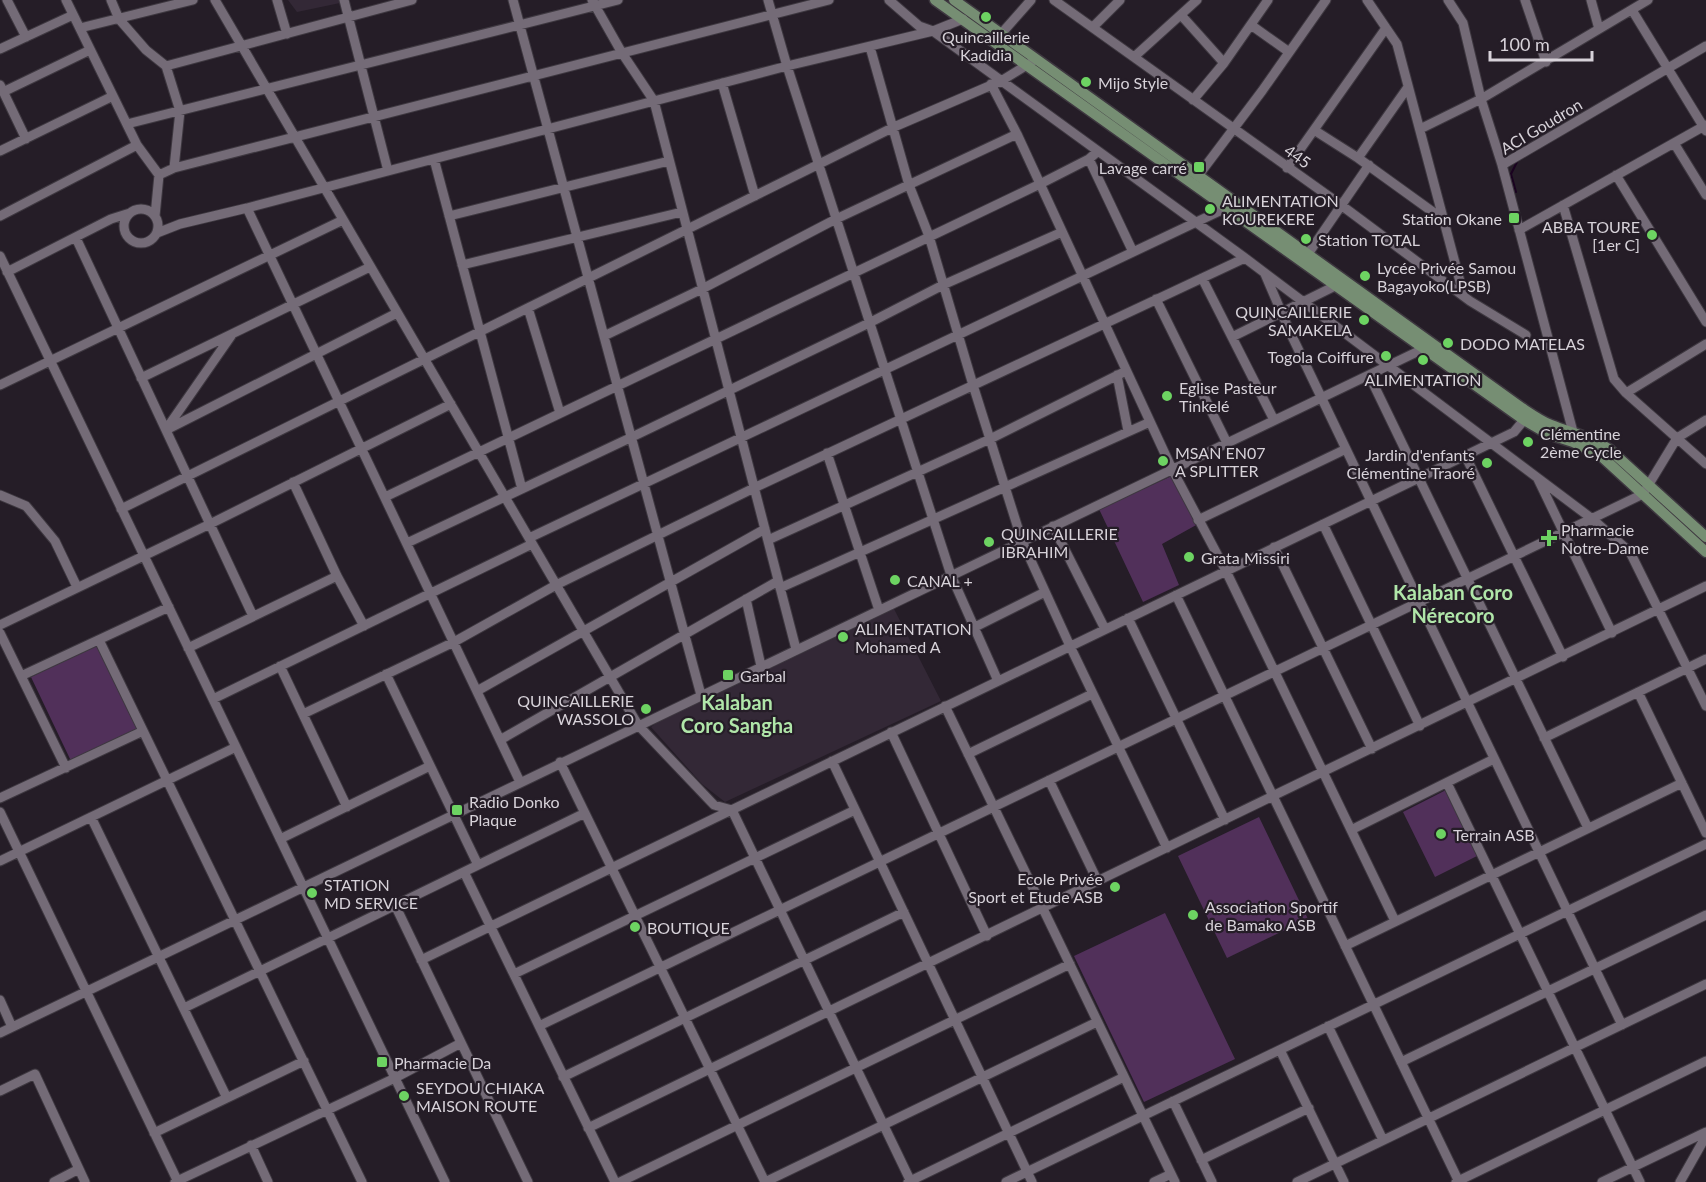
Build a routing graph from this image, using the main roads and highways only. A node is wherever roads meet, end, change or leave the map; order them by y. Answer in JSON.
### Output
{"nodes":[{"id":1,"x":935,"y":0,"type":"edge"},
{"id":2,"x":954,"y":0,"type":"edge"},
{"id":3,"x":1032,"y":62,"type":"junction"},
{"id":4,"x":1573,"y":437,"type":"junction"},
{"id":5,"x":1646,"y":489,"type":"junction"},
{"id":6,"x":1706,"y":537,"type":"edge"},
{"id":7,"x":1706,"y":552,"type":"edge"}],
"edges":[{"from":1,"to":3,"type":"main road"},
{"from":2,"to":3,"type":"main road"},
{"from":3,"to":4,"type":"main road"},
{"from":3,"to":4,"type":"main road"},
{"from":4,"to":5,"type":"main road"},
{"from":5,"to":6,"type":"main road"},
{"from":5,"to":7,"type":"main road"}]}
